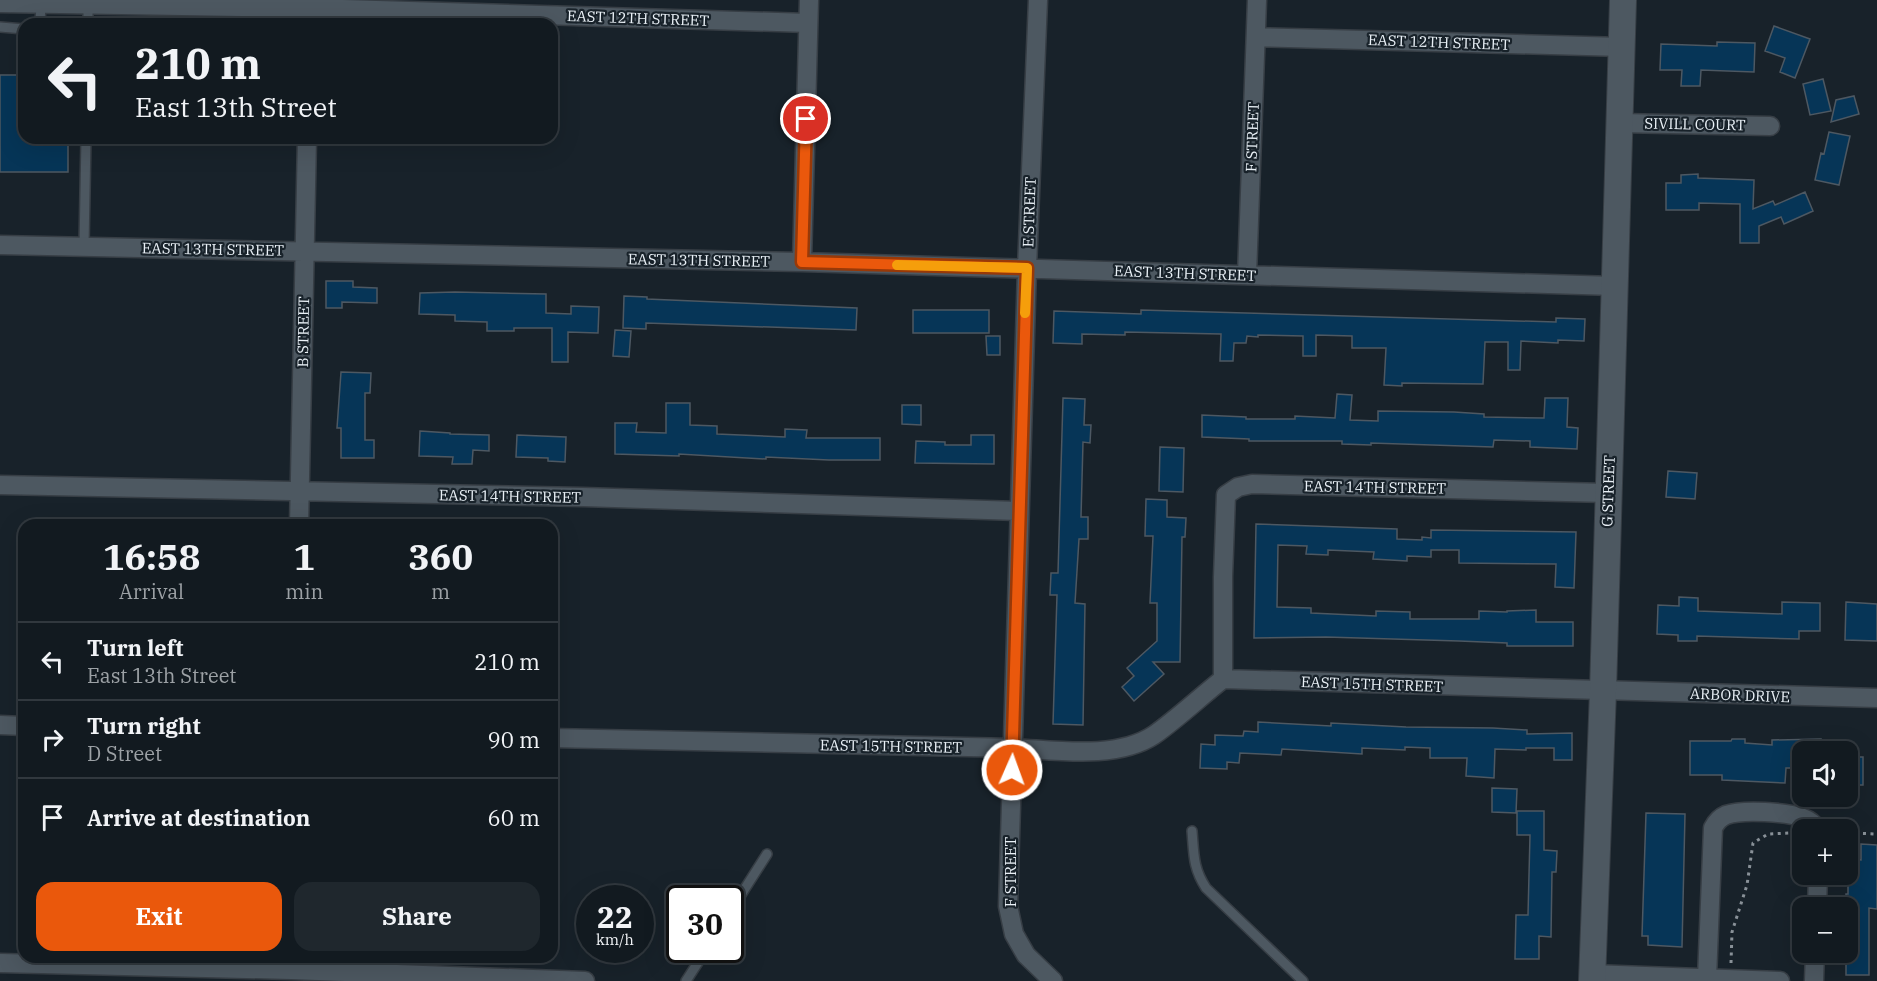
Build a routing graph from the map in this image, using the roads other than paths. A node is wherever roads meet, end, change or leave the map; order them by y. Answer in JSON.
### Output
{"nodes":[{"id":1,"x":808,"y":0,"type":"edge"},
{"id":2,"x":1038,"y":0,"type":"edge"},
{"id":3,"x":1257,"y":0,"type":"edge"},
{"id":4,"x":1623,"y":0,"type":"edge"},
{"id":5,"x":0,"y":3,"type":"edge"},
{"id":6,"x":41,"y":4,"type":"junction"},
{"id":7,"x":88,"y":4,"type":"junction"},
{"id":8,"x":310,"y":11,"type":"edge"},
{"id":9,"x":40,"y":18,"type":"edge"},
{"id":10,"x":88,"y":18,"type":"edge"},
{"id":11,"x":808,"y":23,"type":"junction"},
{"id":12,"x":0,"y":27,"type":"edge"},
{"id":13,"x":18,"y":28,"type":"edge"},
{"id":14,"x":1256,"y":37,"type":"junction"},
{"id":15,"x":1622,"y":47,"type":"junction"},
{"id":16,"x":1619,"y":123,"type":"junction"},
{"id":17,"x":1770,"y":126,"type":"dead end"},
{"id":18,"x":86,"y":144,"type":"edge"},
{"id":19,"x":307,"y":144,"type":"edge"},
{"id":20,"x":0,"y":245,"type":"edge"},
{"id":21,"x":84,"y":246,"type":"junction"},
{"id":22,"x":305,"y":251,"type":"junction"},
{"id":23,"x":802,"y":262,"type":"junction"},
{"id":24,"x":1027,"y":268,"type":"junction"},
{"id":25,"x":1247,"y":275,"type":"junction"},
{"id":26,"x":1614,"y":286,"type":"junction"},
{"id":27,"x":0,"y":485,"type":"edge"},
{"id":28,"x":300,"y":492,"type":"junction"},
{"id":29,"x":1608,"y":493,"type":"junction"},
{"id":30,"x":1019,"y":511,"type":"junction"},
{"id":31,"x":299,"y":519,"type":"edge"},
{"id":32,"x":1223,"y":679,"type":"junction"},
{"id":33,"x":1603,"y":691,"type":"junction"},
{"id":34,"x":1877,"y":698,"type":"edge"},
{"id":35,"x":0,"y":725,"type":"edge"},
{"id":36,"x":18,"y":726,"type":"edge"},
{"id":37,"x":558,"y":738,"type":"edge"},
{"id":38,"x":1013,"y":748,"type":"junction"},
{"id":39,"x":1806,"y":819,"type":"edge"},
{"id":40,"x":1192,"y":831,"type":"dead end"},
{"id":41,"x":767,"y":855,"type":"dead end"},
{"id":42,"x":744,"y":890,"type":"edge"},
{"id":43,"x":0,"y":963,"type":"edge"},
{"id":44,"x":698,"y":963,"type":"edge"},
{"id":45,"x":1815,"y":963,"type":"edge"},
{"id":46,"x":291,"y":969,"type":"edge"},
{"id":47,"x":1592,"y":978,"type":"edge"},
{"id":48,"x":1707,"y":978,"type":"junction"},
{"id":49,"x":582,"y":980,"type":"edge"},
{"id":50,"x":686,"y":981,"type":"edge"},
{"id":51,"x":1053,"y":981,"type":"edge"},
{"id":52,"x":1303,"y":981,"type":"edge"},
{"id":53,"x":1780,"y":981,"type":"edge"},
{"id":54,"x":1814,"y":981,"type":"edge"}],
"edges":[{"from":1,"to":11,"type":"street"},
{"from":2,"to":24,"type":"street","name":"E STREET"},
{"from":3,"to":14,"type":"street","name":"F STREET"},
{"from":4,"to":15,"type":"main road","name":"G STREET"},
{"from":5,"to":6,"type":"street","name":"EAST 12TH STREET"},
{"from":6,"to":7,"type":"street","name":"EAST 12TH STREET"},
{"from":6,"to":9,"type":"lane"},
{"from":7,"to":8,"type":"street","name":"EAST 12TH STREET"},
{"from":7,"to":10,"type":"lane"},
{"from":8,"to":11,"type":"street","name":"EAST 12TH STREET"},
{"from":11,"to":23,"type":"street"},
{"from":12,"to":13,"type":"lane"},
{"from":14,"to":15,"type":"street","name":"EAST 12TH STREET"},
{"from":14,"to":25,"type":"street","name":"F STREET"},
{"from":15,"to":16,"type":"main road","name":"G STREET"},
{"from":16,"to":17,"type":"street","name":"SIVILL COURT"},
{"from":16,"to":26,"type":"main road","name":"G STREET"},
{"from":18,"to":21,"type":"lane"},
{"from":19,"to":22,"type":"street","name":"B STREET"},
{"from":20,"to":21,"type":"street","name":"EAST 13TH STREET"},
{"from":21,"to":22,"type":"street","name":"EAST 13TH STREET"},
{"from":22,"to":23,"type":"street","name":"EAST 13TH STREET"},
{"from":22,"to":28,"type":"street","name":"B STREET"},
{"from":23,"to":24,"type":"street","name":"EAST 13TH STREET"},
{"from":24,"to":25,"type":"street","name":"EAST 13TH STREET"},
{"from":24,"to":30,"type":"street","name":"E STREET"},
{"from":25,"to":26,"type":"street","name":"EAST 13TH STREET"},
{"from":26,"to":29,"type":"main road","name":"G STREET"},
{"from":27,"to":28,"type":"street","name":"EAST 14TH STREET"},
{"from":28,"to":30,"type":"street","name":"EAST 14TH STREET"},
{"from":28,"to":31,"type":"street","name":"B STREET"},
{"from":29,"to":32,"type":"street","name":"EAST 14TH STREET"},
{"from":29,"to":33,"type":"main road","name":"G STREET"},
{"from":30,"to":38,"type":"street","name":"E STREET"},
{"from":32,"to":33,"type":"street","name":"EAST 15TH STREET"},
{"from":32,"to":38,"type":"street","name":"EAST 15TH STREET"},
{"from":33,"to":34,"type":"street","name":"ARBOR DRIVE"},
{"from":33,"to":47,"type":"main road","name":"G STREET"},
{"from":35,"to":36,"type":"street"},
{"from":37,"to":38,"type":"street","name":"EAST 15TH STREET"},
{"from":38,"to":51,"type":"street","name":"F STREET"},
{"from":39,"to":48,"type":"street"},
{"from":40,"to":52,"type":"lane"},
{"from":41,"to":42,"type":"lane"},
{"from":43,"to":46,"type":"street"},
{"from":44,"to":50,"type":"lane"},
{"from":45,"to":54,"type":"street"},
{"from":46,"to":49,"type":"street"},
{"from":47,"to":48,"type":"street"},
{"from":48,"to":53,"type":"street"}]}
